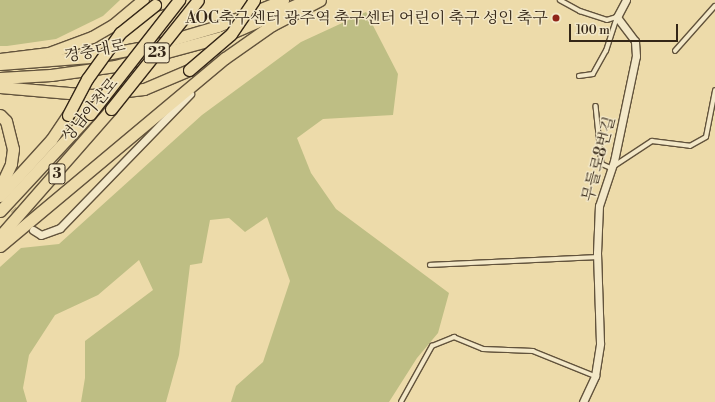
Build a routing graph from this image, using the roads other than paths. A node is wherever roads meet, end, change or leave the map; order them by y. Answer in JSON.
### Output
{"nodes":[{"id":1,"x":142,"y":0,"type":"edge"},
{"id":2,"x":172,"y":0,"type":"edge"},
{"id":3,"x":178,"y":0,"type":"edge"},
{"id":4,"x":198,"y":0,"type":"edge"},
{"id":5,"x":254,"y":0,"type":"edge"},
{"id":6,"x":283,"y":0,"type":"edge"},
{"id":7,"x":307,"y":0,"type":"edge"},
{"id":8,"x":320,"y":0,"type":"edge"},
{"id":9,"x":560,"y":0,"type":"edge"},
{"id":10,"x":626,"y":0,"type":"edge"},
{"id":11,"x":715,"y":6,"type":"edge"},
{"id":12,"x":617,"y":16,"type":"junction"},
{"id":13,"x":674,"y":51,"type":"dead end"},
{"id":14,"x":225,"y":58,"type":"junction"},
{"id":15,"x":0,"y":59,"type":"edge"},
{"id":16,"x":0,"y":64,"type":"edge"},
{"id":17,"x":579,"y":76,"type":"dead end"},
{"id":18,"x":0,"y":78,"type":"edge"},
{"id":19,"x":0,"y":87,"type":"edge"},
{"id":20,"x":715,"y":91,"type":"edge"},
{"id":21,"x":596,"y":106,"type":"dead end"},
{"id":22,"x":0,"y":115,"type":"edge"},
{"id":23,"x":612,"y":168,"type":"junction"},
{"id":24,"x":0,"y":188,"type":"edge"},
{"id":25,"x":0,"y":196,"type":"edge"},
{"id":26,"x":0,"y":211,"type":"edge"},
{"id":27,"x":33,"y":230,"type":"tunnel mouth"},
{"id":28,"x":0,"y":236,"type":"edge"},
{"id":29,"x":0,"y":246,"type":"edge"},
{"id":30,"x":597,"y":257,"type":"junction"},
{"id":31,"x":430,"y":265,"type":"dead end"},
{"id":32,"x":595,"y":376,"type":"junction"},
{"id":33,"x":401,"y":402,"type":"edge"},
{"id":34,"x":583,"y":402,"type":"edge"}],
"edges":[{"from":1,"to":15,"type":"main road"},
{"from":2,"to":25,"type":"main road","bridge":true},
{"from":3,"to":26,"type":"main road","name":"성남이천로","number":"3","bridge":true},
{"from":4,"to":28,"type":"main road","name":"성남이천로","number":"3","bridge":true},
{"from":5,"to":19,"type":"main road","bridge":true},
{"from":6,"to":16,"type":"main road","name":"경충대로","number":"23"},
{"from":7,"to":18,"type":"main road","name":"경충대로","number":"23"},
{"from":8,"to":14,"type":"main road"},
{"from":9,"to":12,"type":"lane"},
{"from":10,"to":12,"type":"street"},
{"from":11,"to":13,"type":"lane"},
{"from":12,"to":17,"type":"lane"},
{"from":12,"to":23,"type":"street","name":"무들로8번길"},
{"from":14,"to":27,"type":"street"},
{"from":14,"to":29,"type":"main road"},
{"from":20,"to":23,"type":"lane"},
{"from":21,"to":23,"type":"lane"},
{"from":22,"to":24,"type":"main road"},
{"from":23,"to":30,"type":"street","name":"무들로8번길"},
{"from":30,"to":31,"type":"lane"},
{"from":30,"to":32,"type":"street","name":"무들로8번길"},
{"from":32,"to":33,"type":"lane"},
{"from":32,"to":34,"type":"street","name":"무들로8번길"}]}
